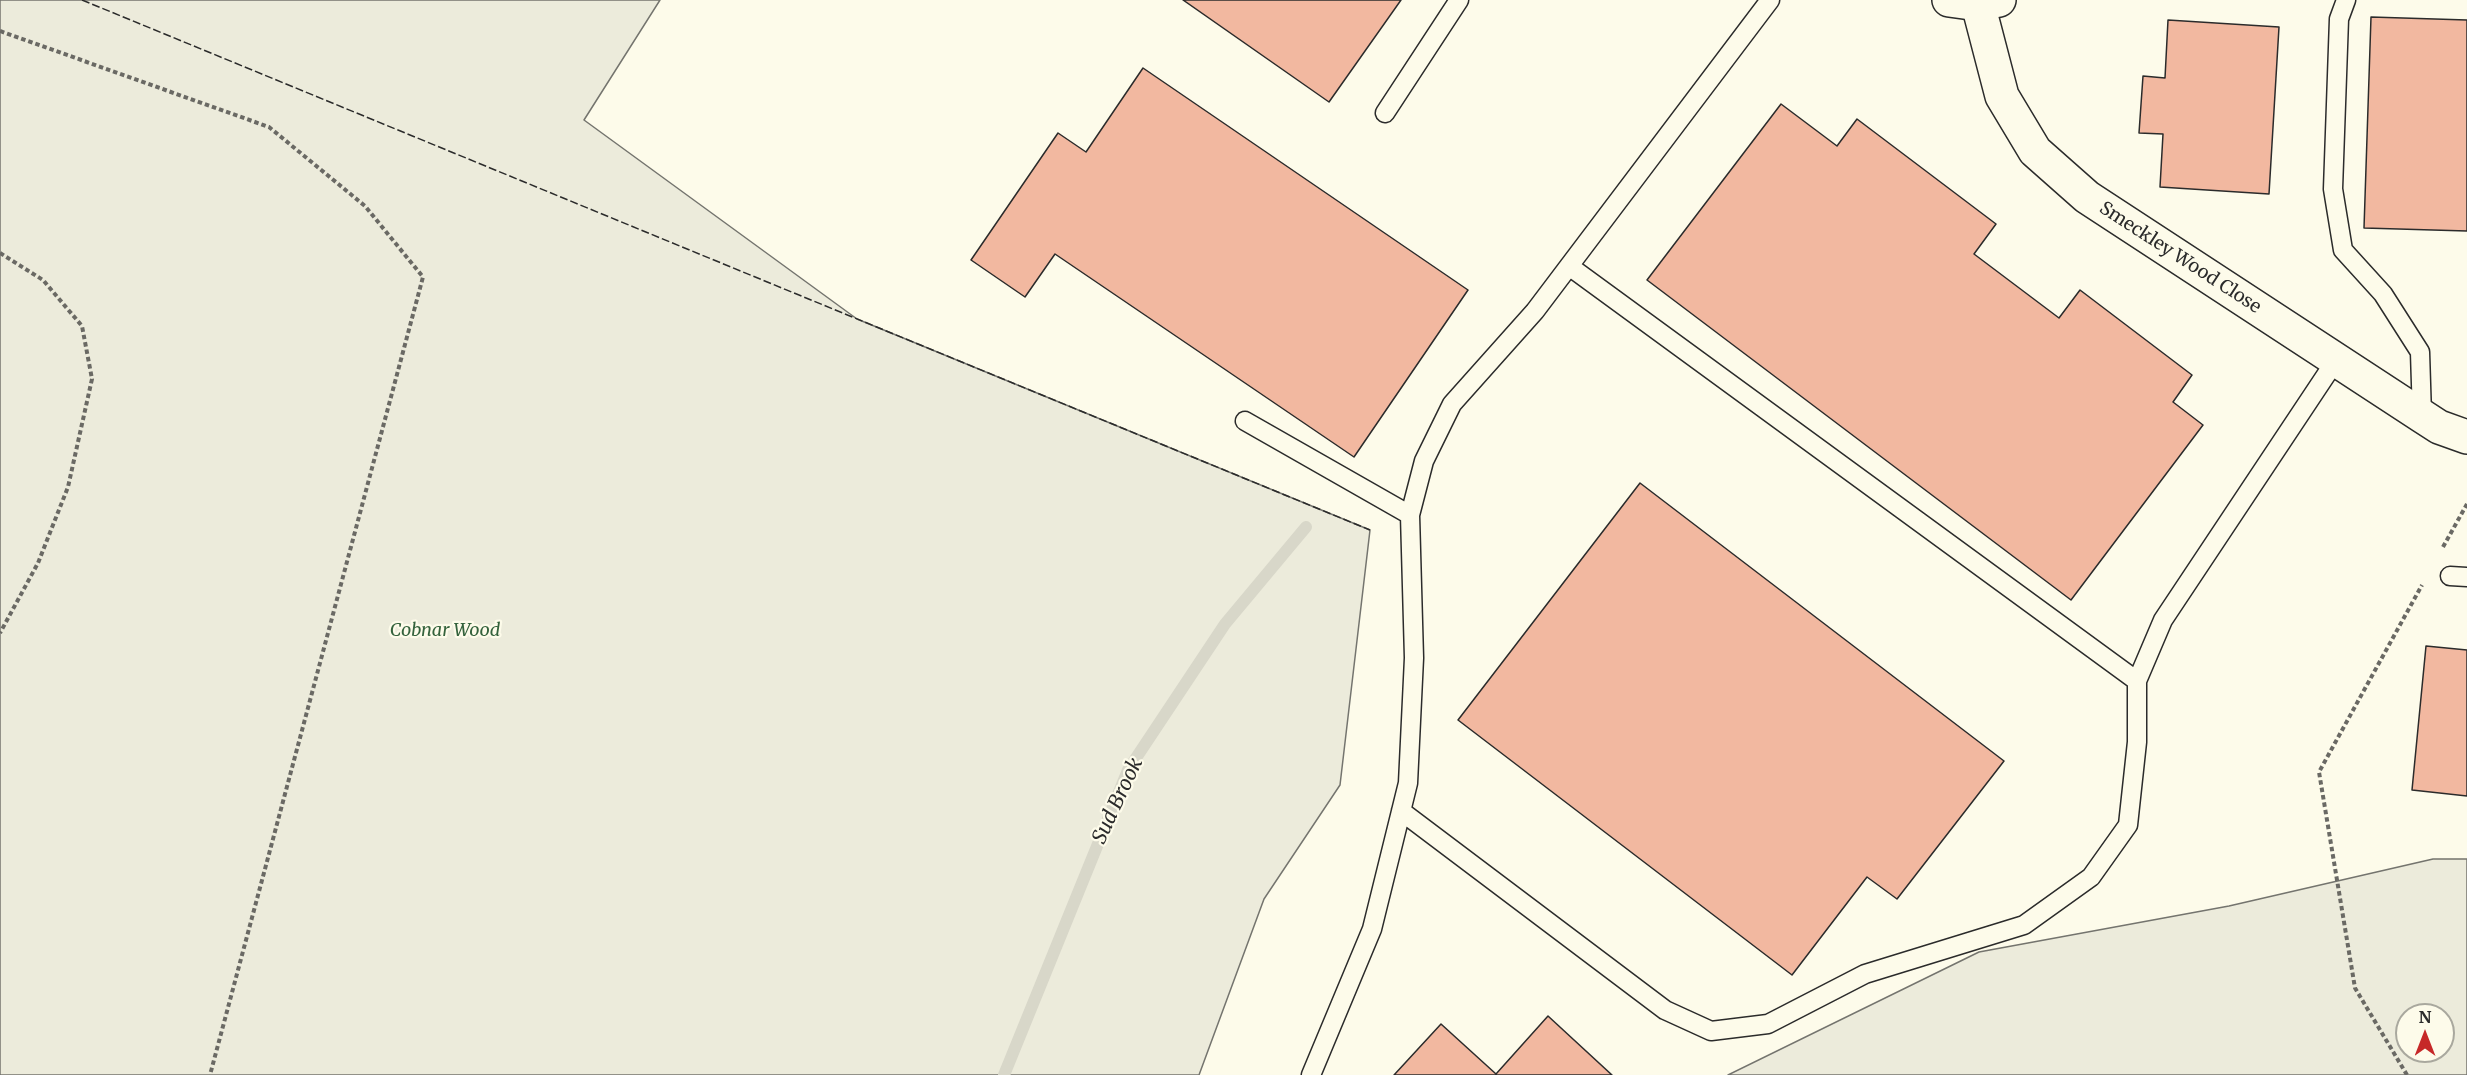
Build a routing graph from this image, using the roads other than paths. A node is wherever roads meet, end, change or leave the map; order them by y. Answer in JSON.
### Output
{"nodes":[{"id":1,"x":1458,"y":0,"type":"edge"},
{"id":2,"x":1770,"y":0,"type":"edge"},
{"id":3,"x":2346,"y":0,"type":"edge"},
{"id":4,"x":1976,"y":1,"type":"edge"},
{"id":5,"x":1385,"y":113,"type":"dead end"},
{"id":6,"x":1569,"y":266,"type":"junction"},
{"id":7,"x":2336,"y":360,"type":"junction"},
{"id":8,"x":2422,"y":417,"type":"junction"},
{"id":9,"x":1245,"y":421,"type":"dead end"},
{"id":10,"x":2467,"y":437,"type":"edge"},
{"id":11,"x":1410,"y":514,"type":"junction"},
{"id":12,"x":2137,"y":681,"type":"junction"},
{"id":13,"x":1401,"y":811,"type":"junction"},
{"id":14,"x":1311,"y":1075,"type":"edge"}],
"edges":[{"from":1,"to":5,"type":"lane"},
{"from":2,"to":6,"type":"lane"},
{"from":3,"to":8,"type":"lane"},
{"from":4,"to":7,"type":"street","name":"Smeckley Wood Close"},
{"from":6,"to":11,"type":"lane"},
{"from":6,"to":12,"type":"lane"},
{"from":7,"to":8,"type":"street","name":"Smeckley Wood Close"},
{"from":7,"to":12,"type":"lane"},
{"from":8,"to":10,"type":"street","name":"Smeckley Wood Close"},
{"from":9,"to":11,"type":"lane"},
{"from":11,"to":13,"type":"lane"},
{"from":12,"to":13,"type":"lane"},
{"from":13,"to":14,"type":"lane"}]}
